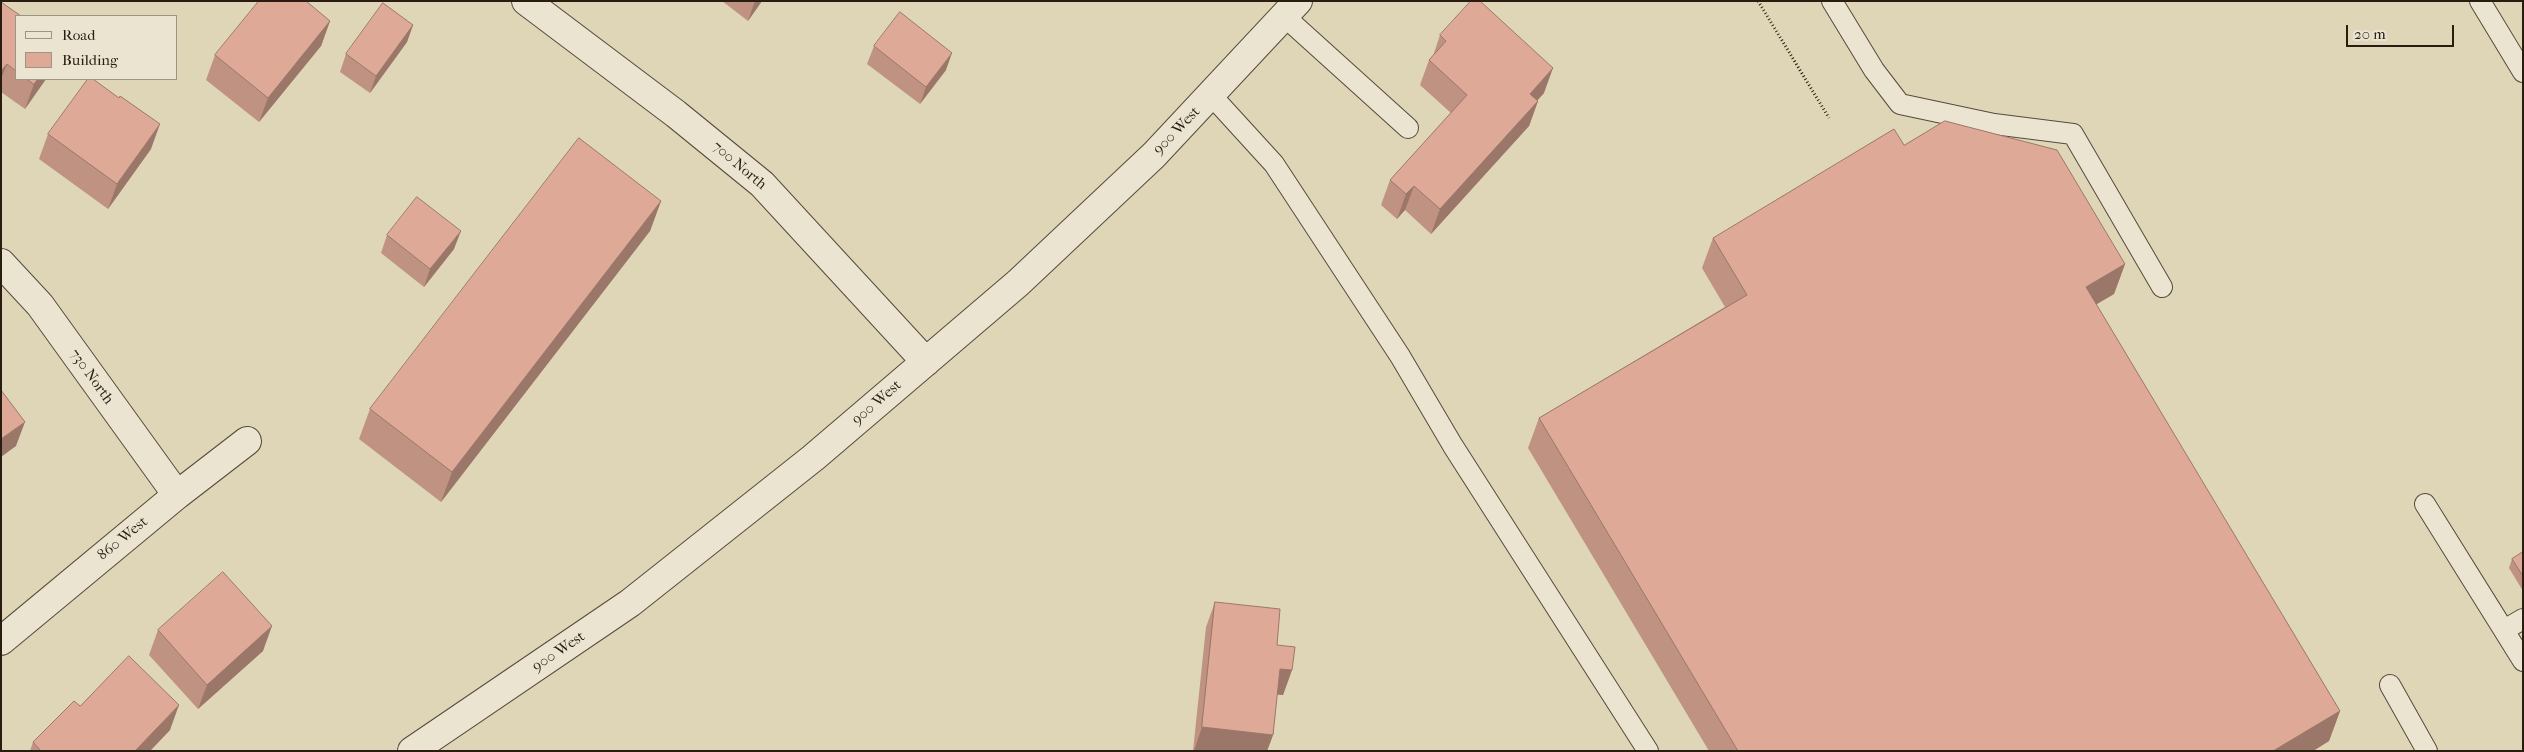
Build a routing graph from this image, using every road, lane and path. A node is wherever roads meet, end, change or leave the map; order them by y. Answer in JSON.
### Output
{"nodes":[{"id":1,"x":526,"y":1,"type":"edge"},
{"id":2,"x":1758,"y":1,"type":"edge"},
{"id":3,"x":1832,"y":1,"type":"edge"},
{"id":4,"x":2480,"y":1,"type":"edge"},
{"id":5,"x":1291,"y":9,"type":"edge"},
{"id":6,"x":2523,"y":72,"type":"edge"},
{"id":7,"x":1211,"y":95,"type":"junction"},
{"id":8,"x":1829,"y":118,"type":"dead end"},
{"id":9,"x":1408,"y":128,"type":"dead end"},
{"id":10,"x":1,"y":263,"type":"edge"},
{"id":11,"x":2162,"y":287,"type":"dead end"},
{"id":12,"x":926,"y":362,"type":"junction"},
{"id":13,"x":247,"y":441,"type":"dead end"},
{"id":14,"x":177,"y":495,"type":"junction"},
{"id":15,"x":2425,"y":504,"type":"dead end"},
{"id":16,"x":2523,"y":619,"type":"edge"},
{"id":17,"x":2504,"y":630,"type":"junction"},
{"id":18,"x":1,"y":641,"type":"edge"},
{"id":19,"x":2523,"y":661,"type":"edge"},
{"id":20,"x":2390,"y":685,"type":"dead end"},
{"id":21,"x":412,"y":751,"type":"edge"},
{"id":22,"x":1648,"y":751,"type":"edge"},
{"id":23,"x":2427,"y":751,"type":"edge"}],
"edges":[{"from":1,"to":12,"type":"street","name":"700 North"},
{"from":2,"to":8,"type":"path"},
{"from":3,"to":11,"type":"lane"},
{"from":4,"to":6,"type":"lane"},
{"from":5,"to":7,"type":"street","name":"900 West"},
{"from":5,"to":9,"type":"lane"},
{"from":7,"to":12,"type":"street","name":"900 West"},
{"from":7,"to":22,"type":"lane"},
{"from":10,"to":14,"type":"street","name":"730 North"},
{"from":12,"to":21,"type":"street","name":"900 West"},
{"from":13,"to":14,"type":"street","name":"860 West"},
{"from":14,"to":18,"type":"street","name":"860 West"},
{"from":15,"to":17,"type":"lane"},
{"from":16,"to":17,"type":"lane"},
{"from":17,"to":19,"type":"lane"},
{"from":20,"to":23,"type":"lane"}]}
